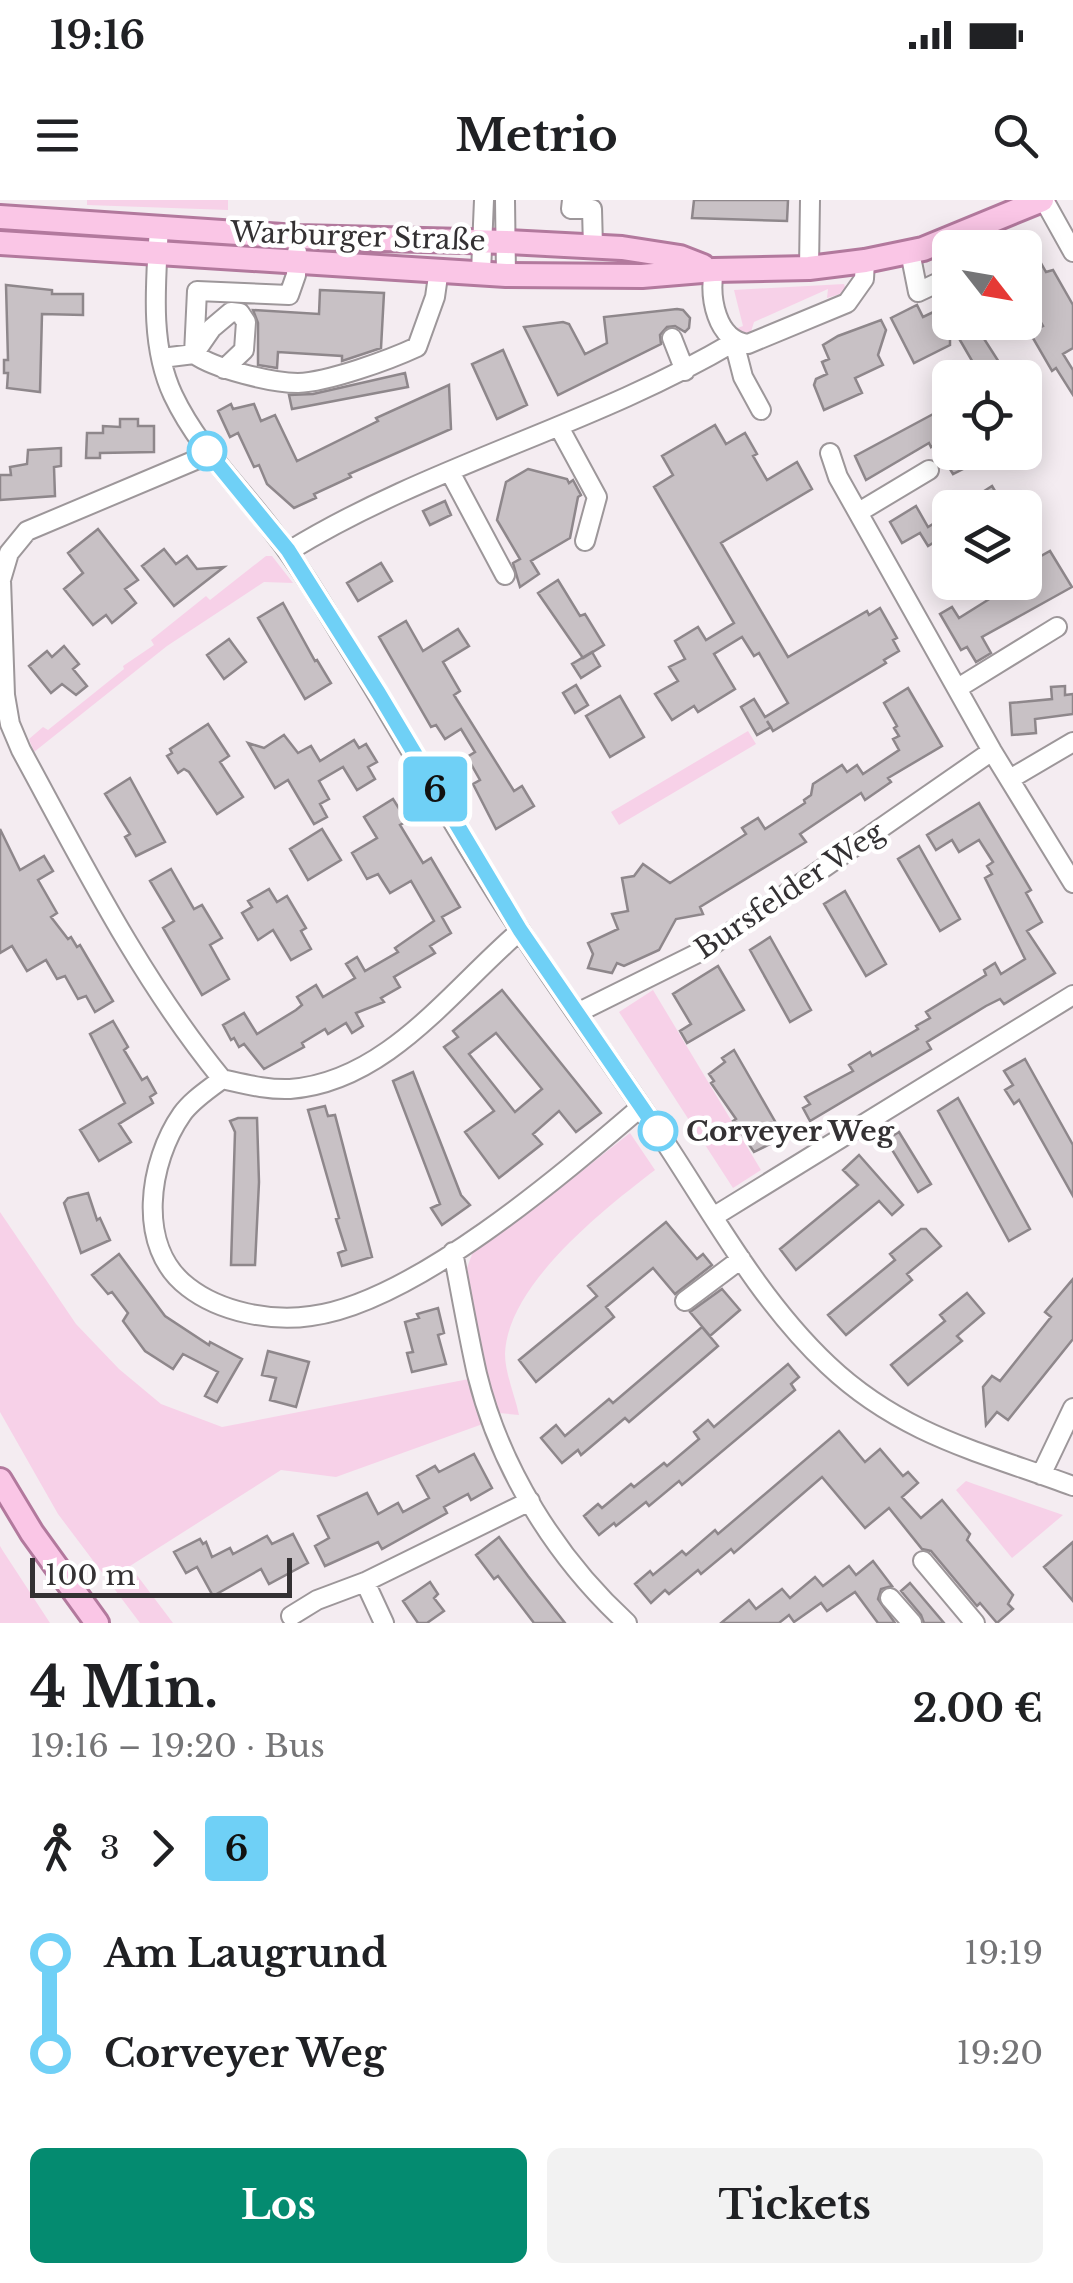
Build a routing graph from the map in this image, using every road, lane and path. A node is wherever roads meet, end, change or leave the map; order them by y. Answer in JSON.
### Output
{"nodes":[{"id":1,"x":484,"y":200,"type":"edge"},
{"id":2,"x":505,"y":200,"type":"edge"},
{"id":3,"x":572,"y":200,"type":"edge"},
{"id":4,"x":810,"y":200,"type":"edge"},
{"id":5,"x":1043,"y":200,"type":"edge"},
{"id":6,"x":8,"y":211,"type":"edge"},
{"id":7,"x":160,"y":227,"type":"junction"},
{"id":8,"x":971,"y":230,"type":"edge"},
{"id":9,"x":482,"y":242,"type":"junction"},
{"id":10,"x":508,"y":242,"type":"junction"},
{"id":11,"x":0,"y":243,"type":"edge"},
{"id":12,"x":932,"y":245,"type":"edge"},
{"id":13,"x":593,"y":247,"type":"junction"},
{"id":14,"x":297,"y":248,"type":"junction"},
{"id":15,"x":910,"y":252,"type":"junction"},
{"id":16,"x":1073,"y":252,"type":"edge"},
{"id":17,"x":158,"y":254,"type":"junction"},
{"id":18,"x":865,"y":261,"type":"junction"},
{"id":19,"x":809,"y":268,"type":"junction"},
{"id":20,"x":438,"y":269,"type":"junction"},
{"id":21,"x":714,"y":270,"type":"junction"},
{"id":22,"x":481,"y":272,"type":"junction"},
{"id":23,"x":506,"y":275,"type":"junction"},
{"id":24,"x":932,"y":286,"type":"edge"},
{"id":25,"x":672,"y":338,"type":"dead end"},
{"id":26,"x":734,"y":342,"type":"junction"},
{"id":27,"x":194,"y":354,"type":"junction"},
{"id":28,"x":162,"y":358,"type":"junction"},
{"id":29,"x":224,"y":369,"type":"junction"},
{"id":30,"x":685,"y":371,"type":"junction"},
{"id":31,"x":762,"y":410,"type":"dead end"},
{"id":32,"x":559,"y":427,"type":"junction"},
{"id":33,"x":830,"y":452,"type":"dead end"},
{"id":34,"x":212,"y":458,"type":"junction"},
{"id":35,"x":929,"y":470,"type":"dead end"},
{"id":36,"x":450,"y":472,"type":"junction"},
{"id":37,"x":859,"y":512,"type":"junction"},
{"id":38,"x":586,"y":541,"type":"dead end"},
{"id":39,"x":288,"y":550,"type":"junction"},
{"id":40,"x":505,"y":576,"type":"dead end"},
{"id":41,"x":1057,"y":627,"type":"dead end"},
{"id":42,"x":958,"y":688,"type":"junction"},
{"id":43,"x":1073,"y":742,"type":"edge"},
{"id":44,"x":992,"y":751,"type":"junction"},
{"id":45,"x":1010,"y":779,"type":"junction"},
{"id":46,"x":1068,"y":863,"type":"edge"},
{"id":47,"x":1073,"y":883,"type":"edge"},
{"id":48,"x":520,"y":930,"type":"junction"},
{"id":49,"x":1073,"y":995,"type":"edge"},
{"id":50,"x":577,"y":1013,"type":"junction"},
{"id":51,"x":222,"y":1079,"type":"junction"},
{"id":52,"x":641,"y":1108,"type":"junction"},
{"id":53,"x":713,"y":1217,"type":"junction"},
{"id":54,"x":453,"y":1252,"type":"junction"},
{"id":55,"x":741,"y":1259,"type":"junction"},
{"id":56,"x":686,"y":1302,"type":"dead end"},
{"id":57,"x":1073,"y":1408,"type":"edge"},
{"id":58,"x":1042,"y":1475,"type":"junction"},
{"id":59,"x":0,"y":1480,"type":"edge"},
{"id":60,"x":1073,"y":1486,"type":"edge"},
{"id":61,"x":530,"y":1501,"type":"junction"},
{"id":62,"x":923,"y":1561,"type":"dead end"},
{"id":63,"x":365,"y":1582,"type":"junction"},
{"id":64,"x":890,"y":1598,"type":"dead end"},
{"id":65,"x":290,"y":1616,"type":"dead end"},
{"id":66,"x":97,"y":1623,"type":"edge"},
{"id":67,"x":384,"y":1623,"type":"edge"},
{"id":68,"x":627,"y":1623,"type":"edge"},
{"id":69,"x":912,"y":1623,"type":"edge"},
{"id":70,"x":975,"y":1623,"type":"edge"}],
"edges":[{"from":1,"to":9,"type":"street"},
{"from":2,"to":10,"type":"street"},
{"from":3,"to":13,"type":"street"},
{"from":4,"to":19,"type":"street"},
{"from":5,"to":8,"type":"main road","name":"Warburger Straße"},
{"from":5,"to":16,"type":"street"},
{"from":6,"to":7,"type":"main road","name":"Warburger Straße"},
{"from":7,"to":14,"type":"main road","name":"Warburger Straße"},
{"from":7,"to":17,"type":"street"},
{"from":9,"to":10,"type":"main road","name":"Warburger Straße"},
{"from":9,"to":14,"type":"main road","name":"Warburger Straße"},
{"from":9,"to":22,"type":"street"},
{"from":10,"to":13,"type":"main road","name":"Warburger Straße"},
{"from":10,"to":23,"type":"street"},
{"from":11,"to":17,"type":"main road","name":"Warburger Straße"},
{"from":12,"to":15,"type":"main road","name":"Warburger Straße"},
{"from":13,"to":21,"type":"main road","name":"Warburger Straße"},
{"from":14,"to":17,"type":"main road","name":"Warburger Straße"},
{"from":14,"to":20,"type":"main road","name":"Warburger Straße"},
{"from":14,"to":27,"type":"street"},
{"from":15,"to":18,"type":"main road","name":"Warburger Straße"},
{"from":15,"to":24,"type":"street"},
{"from":17,"to":28,"type":"street"},
{"from":18,"to":19,"type":"main road","name":"Warburger Straße"},
{"from":18,"to":26,"type":"street"},
{"from":19,"to":21,"type":"main road","name":"Warburger Straße"},
{"from":20,"to":22,"type":"main road","name":"Warburger Straße"},
{"from":20,"to":29,"type":"street"},
{"from":21,"to":23,"type":"main road","name":"Warburger Straße"},
{"from":21,"to":26,"type":"street"},
{"from":22,"to":23,"type":"main road","name":"Warburger Straße"},
{"from":25,"to":30,"type":"street"},
{"from":26,"to":30,"type":"street"},
{"from":26,"to":31,"type":"street"},
{"from":27,"to":28,"type":"street"},
{"from":27,"to":29,"type":"street"},
{"from":27,"to":29,"type":"street"},
{"from":28,"to":34,"type":"street"},
{"from":30,"to":32,"type":"street"},
{"from":32,"to":36,"type":"street"},
{"from":32,"to":38,"type":"street"},
{"from":33,"to":37,"type":"street"},
{"from":34,"to":39,"type":"street"},
{"from":34,"to":51,"type":"street"},
{"from":35,"to":37,"type":"street"},
{"from":36,"to":39,"type":"street"},
{"from":36,"to":40,"type":"street"},
{"from":37,"to":42,"type":"street"},
{"from":39,"to":48,"type":"street"},
{"from":41,"to":42,"type":"street"},
{"from":42,"to":44,"type":"street"},
{"from":43,"to":45,"type":"street"},
{"from":44,"to":45,"type":"street"},
{"from":44,"to":50,"type":"street","name":"Bursfelder Weg"},
{"from":45,"to":46,"type":"street"},
{"from":46,"to":47,"type":"street"},
{"from":48,"to":50,"type":"street"},
{"from":48,"to":51,"type":"street"},
{"from":49,"to":53,"type":"street"},
{"from":50,"to":52,"type":"street"},
{"from":51,"to":54,"type":"street"},
{"from":52,"to":53,"type":"street"},
{"from":52,"to":54,"type":"street"},
{"from":53,"to":55,"type":"street"},
{"from":54,"to":61,"type":"street"},
{"from":55,"to":56,"type":"street"},
{"from":55,"to":58,"type":"street"},
{"from":57,"to":58,"type":"street"},
{"from":58,"to":60,"type":"street"},
{"from":59,"to":66,"type":"main road"},
{"from":61,"to":63,"type":"street"},
{"from":61,"to":68,"type":"street"},
{"from":62,"to":70,"type":"street"},
{"from":63,"to":65,"type":"street"},
{"from":63,"to":67,"type":"street"},
{"from":64,"to":69,"type":"street"}]}
